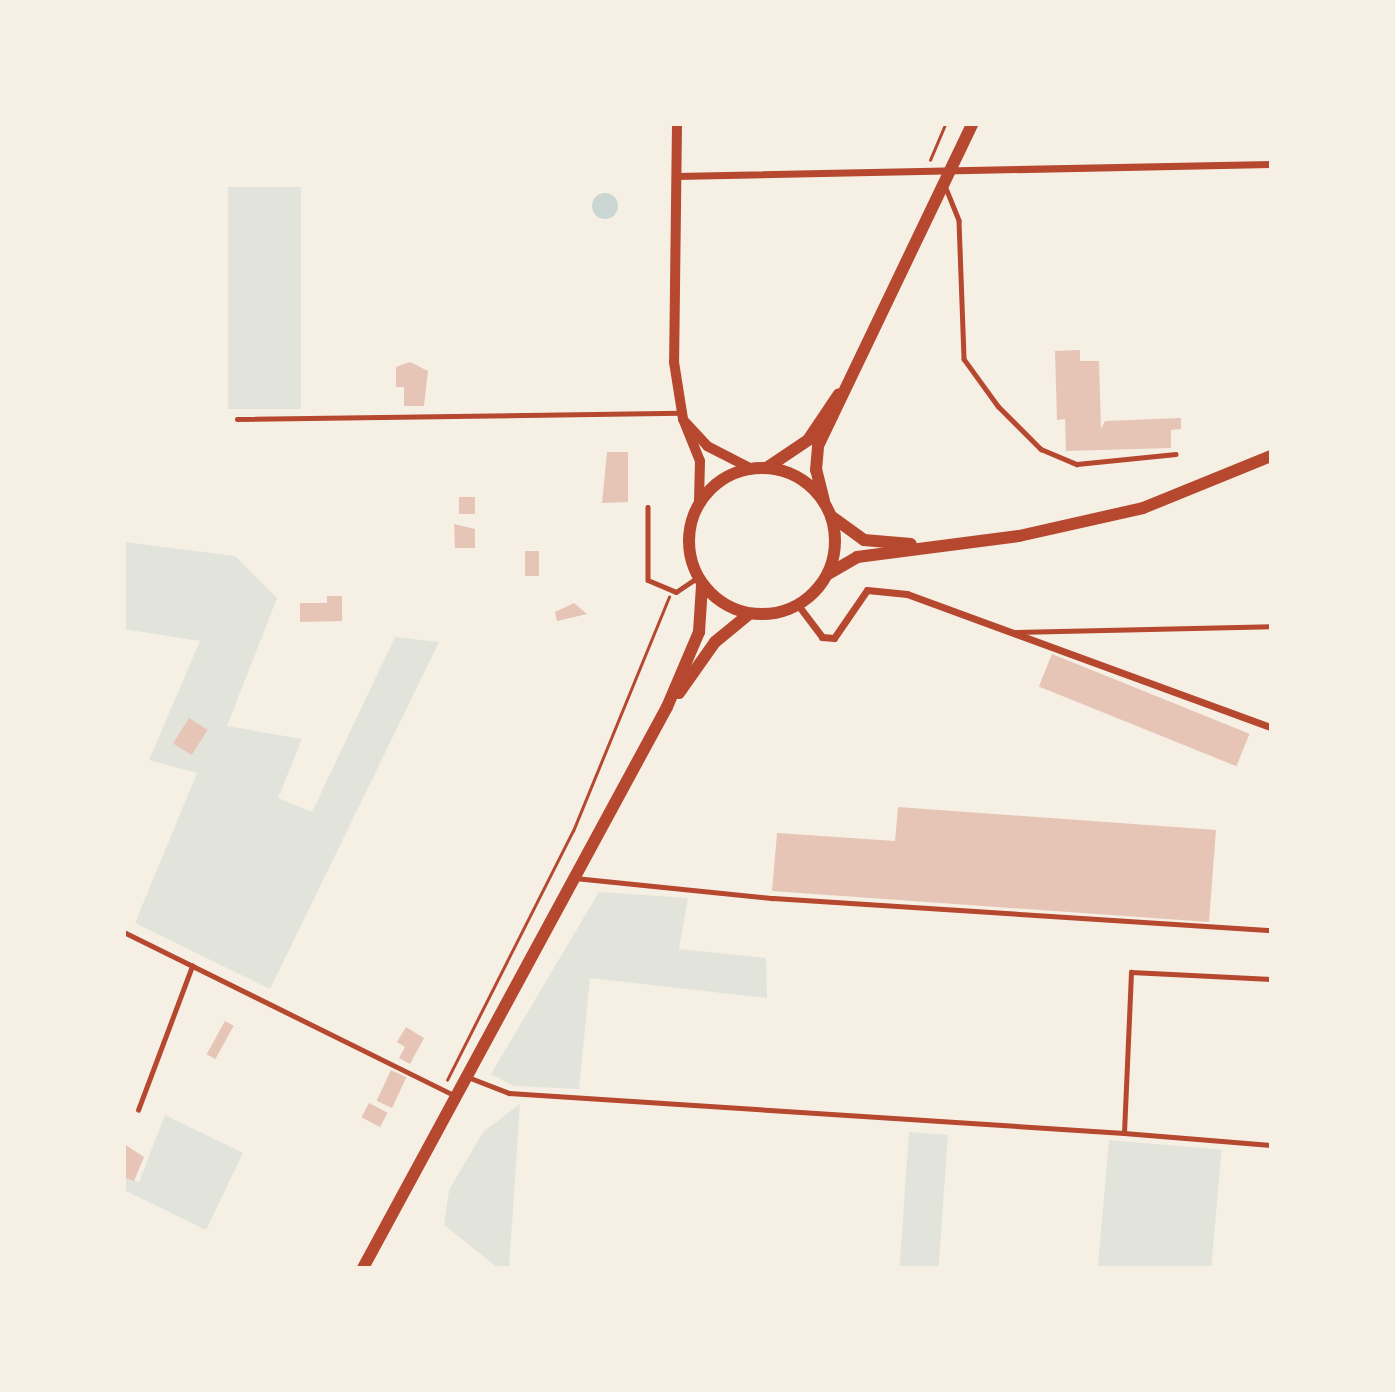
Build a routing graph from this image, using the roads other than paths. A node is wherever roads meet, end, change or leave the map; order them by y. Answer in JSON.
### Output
{"nodes":[{"id":1,"x":677,"y":124,"type":"edge"},
{"id":2,"x":972,"y":124,"type":"edge"},
{"id":3,"x":1271,"y":164,"type":"edge"},
{"id":4,"x":953,"y":172,"type":"junction"},
{"id":5,"x":676,"y":176,"type":"junction"},
{"id":6,"x":946,"y":187,"type":"junction"},
{"id":7,"x":839,"y":394,"type":"junction"},
{"id":8,"x":682,"y":416,"type":"junction"},
{"id":9,"x":237,"y":419,"type":"dead end"},
{"id":10,"x":1175,"y":454,"type":"dead end"},
{"id":11,"x":1271,"y":456,"type":"edge"},
{"id":12,"x":768,"y":467,"type":"junction"},
{"id":13,"x":750,"y":468,"type":"junction"},
{"id":14,"x":824,"y":501,"type":"junction"},
{"id":15,"x":699,"y":503,"type":"junction"},
{"id":16,"x":648,"y":507,"type":"dead end"},
{"id":17,"x":831,"y":516,"type":"junction"},
{"id":18,"x":946,"y":547,"type":"junction"},
{"id":19,"x":828,"y":574,"type":"junction"},
{"id":20,"x":700,"y":581,"type":"junction"},
{"id":21,"x":798,"y":605,"type":"junction"},
{"id":22,"x":749,"y":614,"type":"junction"},
{"id":23,"x":1271,"y":626,"type":"edge"},
{"id":24,"x":1012,"y":632,"type":"junction"},
{"id":25,"x":667,"y":707,"type":"junction"},
{"id":26,"x":1271,"y":727,"type":"edge"},
{"id":27,"x":574,"y":878,"type":"junction"},
{"id":28,"x":1271,"y":930,"type":"edge"},
{"id":29,"x":124,"y":932,"type":"edge"},
{"id":30,"x":192,"y":965,"type":"junction"},
{"id":31,"x":1271,"y":979,"type":"edge"},
{"id":32,"x":467,"y":1077,"type":"junction"},
{"id":33,"x":456,"y":1096,"type":"junction"},
{"id":34,"x":138,"y":1110,"type":"dead end"},
{"id":35,"x":1124,"y":1133,"type":"junction"},
{"id":36,"x":1271,"y":1145,"type":"edge"},
{"id":37,"x":363,"y":1268,"type":"edge"}],
"edges":[{"from":1,"to":5,"type":"street"},
{"from":2,"to":4,"type":"main road"},
{"from":3,"to":4,"type":"street"},
{"from":4,"to":5,"type":"street"},
{"from":4,"to":6,"type":"main road"},
{"from":5,"to":8,"type":"street"},
{"from":6,"to":7,"type":"main road"},
{"from":6,"to":10,"type":"lane"},
{"from":7,"to":12,"type":"main road"},
{"from":7,"to":14,"type":"main road"},
{"from":8,"to":9,"type":"lane"},
{"from":8,"to":13,"type":"street"},
{"from":8,"to":15,"type":"street"},
{"from":11,"to":18,"type":"main road"},
{"from":12,"to":13,"type":"main road"},
{"from":12,"to":14,"type":"main road"},
{"from":13,"to":15,"type":"main road"},
{"from":14,"to":17,"type":"main road"},
{"from":15,"to":20,"type":"main road"},
{"from":16,"to":20,"type":"lane"},
{"from":17,"to":18,"type":"main road"},
{"from":17,"to":19,"type":"main road"},
{"from":18,"to":19,"type":"main road"},
{"from":19,"to":21,"type":"main road"},
{"from":20,"to":22,"type":"main road"},
{"from":20,"to":25,"type":"main road"},
{"from":21,"to":22,"type":"main road"},
{"from":21,"to":24,"type":"street"},
{"from":22,"to":25,"type":"main road"},
{"from":23,"to":24,"type":"lane"},
{"from":24,"to":26,"type":"street"},
{"from":25,"to":27,"type":"main road"},
{"from":27,"to":28,"type":"lane"},
{"from":27,"to":32,"type":"main road"},
{"from":29,"to":30,"type":"lane"},
{"from":30,"to":33,"type":"lane"},
{"from":30,"to":34,"type":"lane"},
{"from":31,"to":35,"type":"lane"},
{"from":32,"to":33,"type":"main road"},
{"from":32,"to":35,"type":"lane"},
{"from":33,"to":37,"type":"main road"},
{"from":35,"to":36,"type":"lane"}]}
